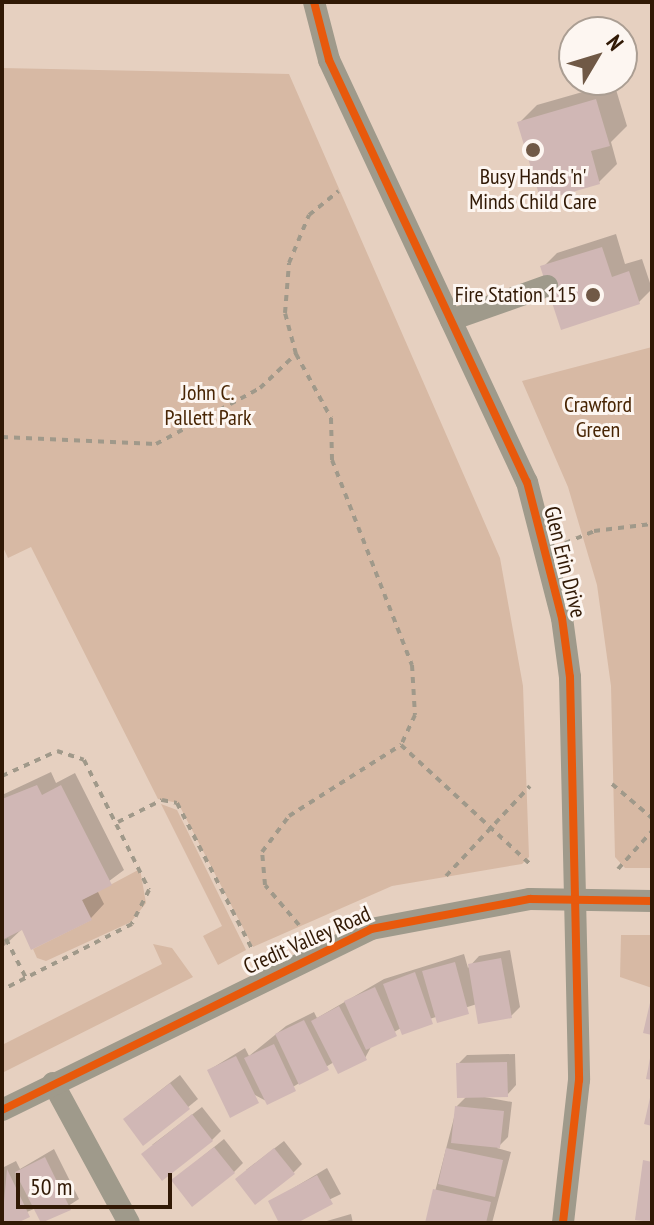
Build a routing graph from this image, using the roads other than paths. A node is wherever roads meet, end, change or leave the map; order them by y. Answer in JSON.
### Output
{"nodes":[{"id":1,"x":314,"y":2,"type":"edge"},
{"id":2,"x":547,"y":286,"type":"dead end"},
{"id":3,"x":451,"y":320,"type":"junction"},
{"id":4,"x":575,"y":900,"type":"junction"},
{"id":5,"x":652,"y":901,"type":"edge"},
{"id":6,"x":53,"y":1083,"type":"junction"},
{"id":7,"x":2,"y":1110,"type":"edge"},
{"id":8,"x":129,"y":1223,"type":"edge"},
{"id":9,"x":563,"y":1223,"type":"edge"}],
"edges":[{"from":1,"to":3,"type":"street","name":"Glen Erin Drive"},
{"from":2,"to":3,"type":"street"},
{"from":3,"to":4,"type":"street","name":"Glen Erin Drive"},
{"from":4,"to":5,"type":"street","name":"Credit Valley Road"},
{"from":4,"to":6,"type":"street","name":"Credit Valley Road"},
{"from":4,"to":9,"type":"street","name":"Glen Erin Drive"},
{"from":6,"to":7,"type":"street","name":"Credit Valley Road"},
{"from":6,"to":8,"type":"street"}]}
